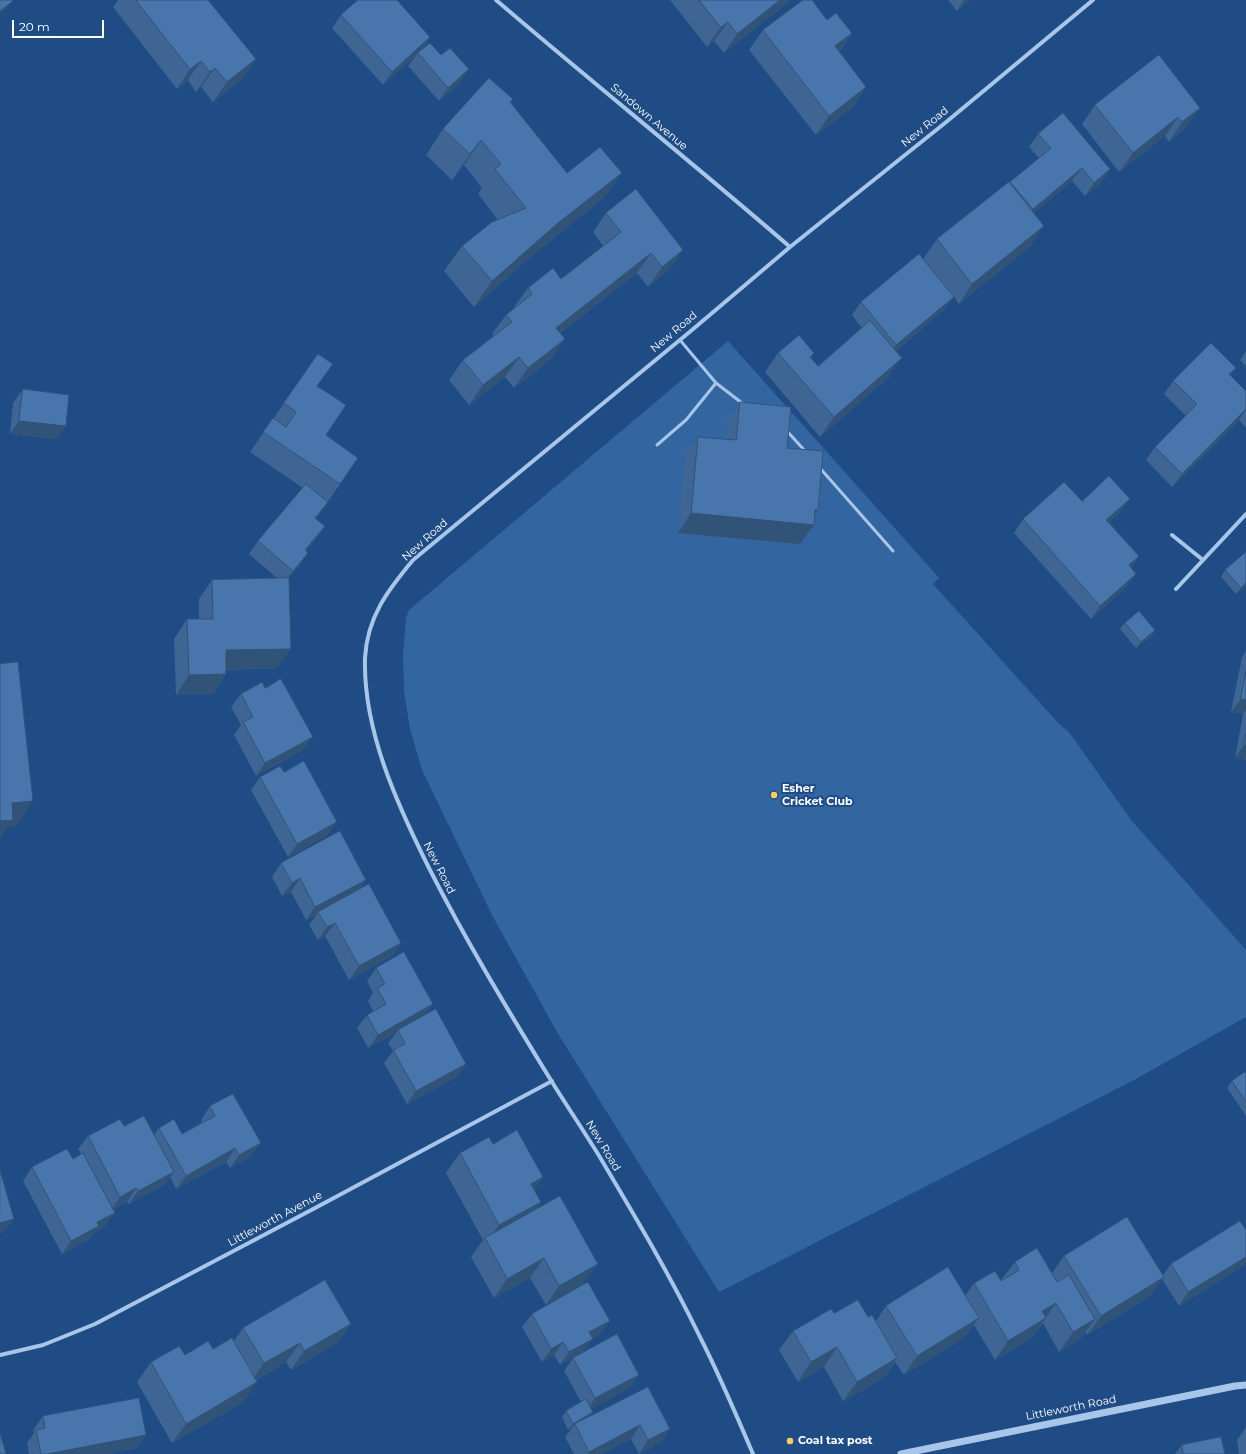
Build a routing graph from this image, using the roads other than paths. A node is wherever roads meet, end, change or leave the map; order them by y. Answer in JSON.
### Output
{"nodes":[{"id":1,"x":496,"y":0,"type":"edge"},
{"id":2,"x":1093,"y":0,"type":"edge"},
{"id":3,"x":790,"y":247,"type":"junction"},
{"id":4,"x":680,"y":340,"type":"junction"},
{"id":5,"x":716,"y":383,"type":"junction"},
{"id":6,"x":748,"y":404,"type":"edge"},
{"id":7,"x":783,"y":427,"type":"edge"},
{"id":8,"x":657,"y":444,"type":"dead end"},
{"id":9,"x":809,"y":456,"type":"edge"},
{"id":10,"x":815,"y":462,"type":"edge"},
{"id":11,"x":1246,"y":514,"type":"edge"},
{"id":12,"x":1172,"y":535,"type":"dead end"},
{"id":13,"x":893,"y":551,"type":"dead end"},
{"id":14,"x":1203,"y":560,"type":"junction"},
{"id":15,"x":1176,"y":589,"type":"dead end"},
{"id":16,"x":552,"y":1081,"type":"junction"},
{"id":17,"x":0,"y":1355,"type":"edge"},
{"id":18,"x":1246,"y":1385,"type":"edge"},
{"id":19,"x":753,"y":1454,"type":"edge"},
{"id":20,"x":901,"y":1454,"type":"edge"}],
"edges":[{"from":1,"to":3,"type":"street","name":"Sandown Avenue"},
{"from":2,"to":3,"type":"street","name":"New Road"},
{"from":3,"to":4,"type":"street","name":"New Road"},
{"from":4,"to":5,"type":"lane"},
{"from":4,"to":16,"type":"street","name":"New Road"},
{"from":5,"to":6,"type":"lane"},
{"from":5,"to":8,"type":"lane"},
{"from":7,"to":9,"type":"lane"},
{"from":10,"to":13,"type":"lane"},
{"from":11,"to":14,"type":"street"},
{"from":12,"to":14,"type":"street"},
{"from":14,"to":15,"type":"street"},
{"from":16,"to":17,"type":"street","name":"Littleworth Avenue"},
{"from":16,"to":19,"type":"street","name":"New Road"},
{"from":18,"to":20,"type":"street","name":"Littleworth Road"}]}
